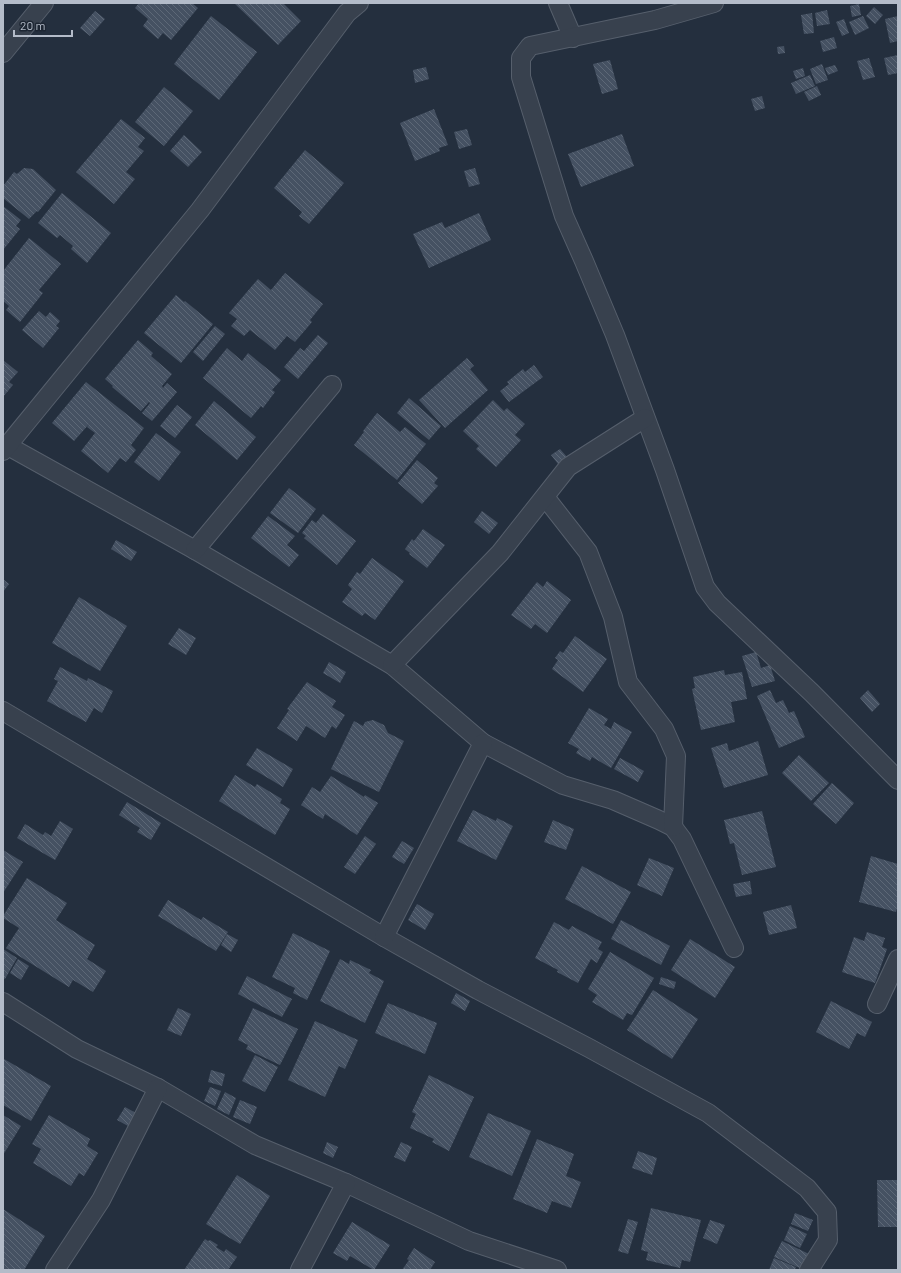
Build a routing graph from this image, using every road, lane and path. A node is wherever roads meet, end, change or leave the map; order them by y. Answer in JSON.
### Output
{"nodes":[{"id":1,"x":44,"y":3,"type":"edge"},
{"id":2,"x":359,"y":3,"type":"edge"},
{"id":3,"x":558,"y":3,"type":"edge"},
{"id":4,"x":714,"y":3,"type":"edge"},
{"id":5,"x":573,"y":38,"type":"junction"},
{"id":6,"x":3,"y":53,"type":"edge"},
{"id":7,"x":332,"y":385,"type":"dead end"},
{"id":8,"x":645,"y":418,"type":"junction"},
{"id":9,"x":5,"y":448,"type":"edge"},
{"id":10,"x":545,"y":497,"type":"junction"},
{"id":11,"x":195,"y":550,"type":"junction"},
{"id":12,"x":392,"y":664,"type":"junction"},
{"id":13,"x":3,"y":711,"type":"edge"},
{"id":14,"x":483,"y":743,"type":"junction"},
{"id":15,"x":898,"y":780,"type":"edge"},
{"id":16,"x":673,"y":827,"type":"junction"},
{"id":17,"x":384,"y":937,"type":"junction"},
{"id":18,"x":734,"y":948,"type":"dead end"},
{"id":19,"x":898,"y":960,"type":"edge"},
{"id":20,"x":3,"y":1002,"type":"edge"},
{"id":21,"x":877,"y":1004,"type":"dead end"},
{"id":22,"x":158,"y":1088,"type":"junction"},
{"id":23,"x":346,"y":1183,"type":"junction"},
{"id":24,"x":55,"y":1270,"type":"edge"},
{"id":25,"x":300,"y":1270,"type":"edge"},
{"id":26,"x":556,"y":1270,"type":"edge"},
{"id":27,"x":809,"y":1270,"type":"edge"}],
"edges":[{"from":1,"to":6,"type":"street"},
{"from":2,"to":9,"type":"street"},
{"from":3,"to":5,"type":"street"},
{"from":4,"to":5,"type":"street"},
{"from":5,"to":8,"type":"street"},
{"from":7,"to":11,"type":"street"},
{"from":8,"to":10,"type":"street"},
{"from":8,"to":15,"type":"street"},
{"from":9,"to":11,"type":"street"},
{"from":10,"to":12,"type":"street"},
{"from":10,"to":16,"type":"street"},
{"from":11,"to":12,"type":"street"},
{"from":12,"to":14,"type":"street"},
{"from":13,"to":17,"type":"street"},
{"from":14,"to":16,"type":"street"},
{"from":14,"to":17,"type":"street"},
{"from":16,"to":18,"type":"street"},
{"from":17,"to":27,"type":"street"},
{"from":19,"to":21,"type":"street"},
{"from":20,"to":22,"type":"street"},
{"from":22,"to":23,"type":"street"},
{"from":22,"to":24,"type":"street"},
{"from":23,"to":25,"type":"street"},
{"from":23,"to":26,"type":"street"}]}
